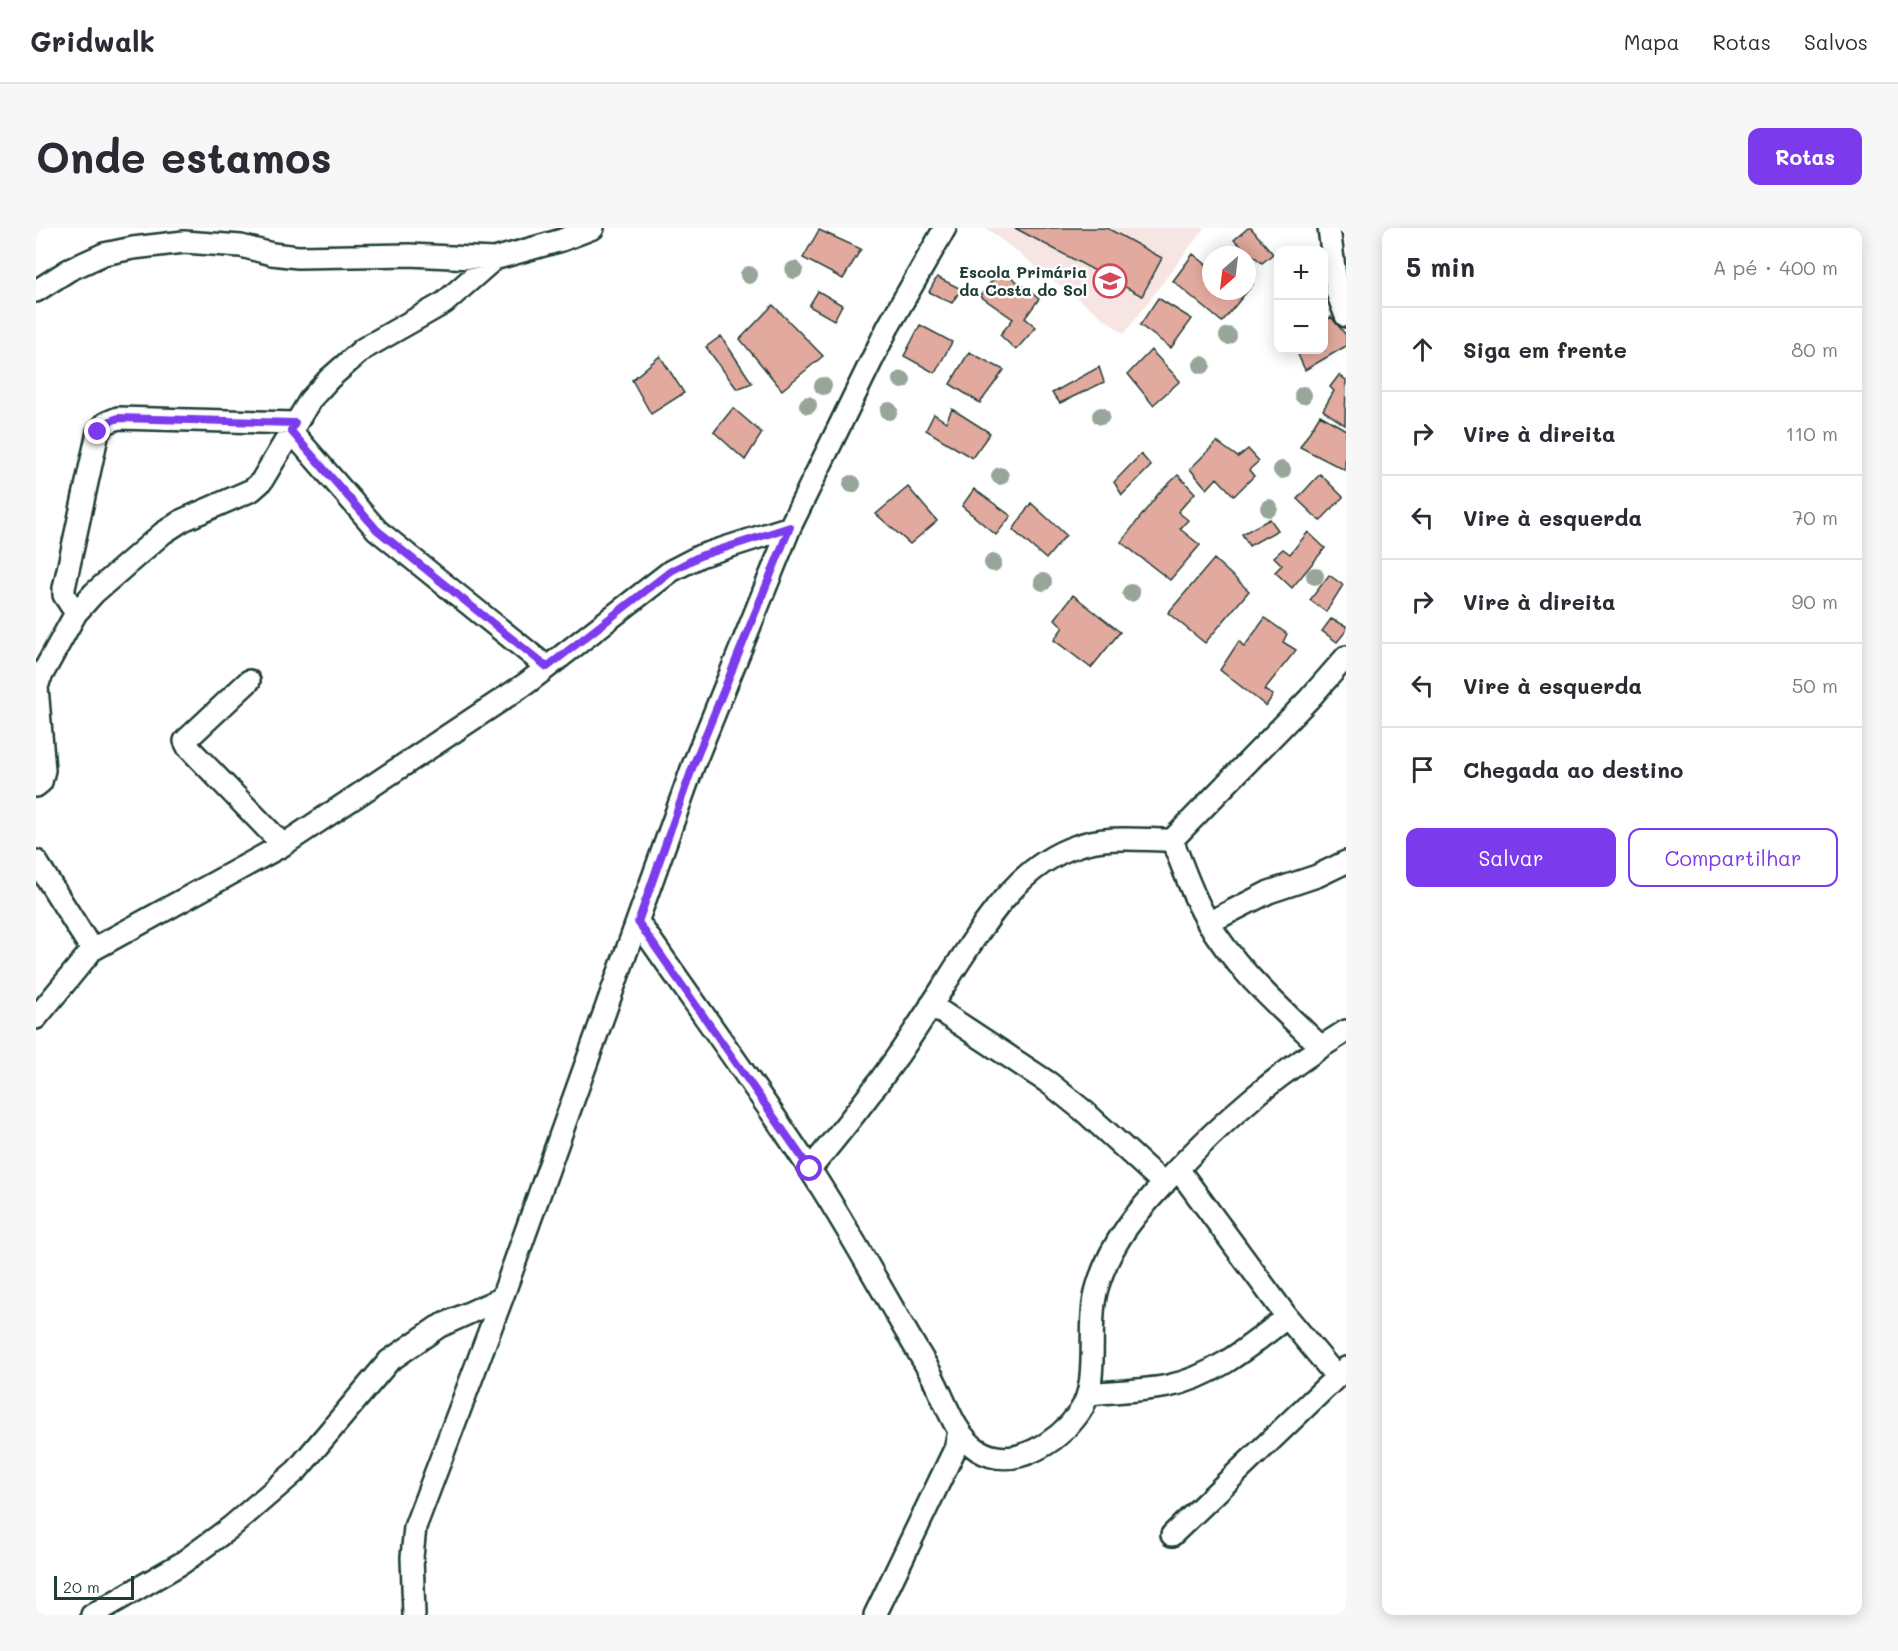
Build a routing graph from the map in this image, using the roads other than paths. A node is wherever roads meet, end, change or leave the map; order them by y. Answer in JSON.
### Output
{"nodes":[{"id":1,"x":593,"y":228,"type":"edge"},
{"id":2,"x":945,"y":228,"type":"edge"},
{"id":3,"x":1329,"y":228,"type":"edge"},
{"id":4,"x":494,"y":259,"type":"junction"},
{"id":5,"x":36,"y":291,"type":"edge"},
{"id":6,"x":1346,"y":316,"type":"edge"},
{"id":7,"x":293,"y":427,"type":"junction"},
{"id":8,"x":790,"y":527,"type":"junction"},
{"id":9,"x":76,"y":614,"type":"junction"},
{"id":10,"x":1346,"y":657,"type":"edge"},
{"id":11,"x":547,"y":667,"type":"junction"},
{"id":12,"x":249,"y":681,"type":"dead end"},
{"id":13,"x":36,"y":786,"type":"edge"},
{"id":14,"x":1172,"y":840,"type":"junction"},
{"id":15,"x":284,"y":845,"type":"junction"},
{"id":16,"x":36,"y":861,"type":"edge"},
{"id":17,"x":1346,"y":862,"type":"edge"},
{"id":18,"x":638,"y":922,"type":"junction"},
{"id":19,"x":1208,"y":923,"type":"junction"},
{"id":20,"x":92,"y":950,"type":"junction"},
{"id":21,"x":931,"y":1005,"type":"junction"},
{"id":22,"x":36,"y":1018,"type":"edge"},
{"id":23,"x":1346,"y":1031,"type":"edge"},
{"id":24,"x":1321,"y":1047,"type":"junction"},
{"id":25,"x":810,"y":1169,"type":"junction"},
{"id":26,"x":1171,"y":1176,"type":"junction"},
{"id":27,"x":502,"y":1299,"type":"junction"},
{"id":28,"x":1287,"y":1317,"type":"junction"},
{"id":29,"x":1341,"y":1372,"type":"edge"},
{"id":30,"x":1089,"y":1394,"type":"junction"},
{"id":31,"x":959,"y":1432,"type":"junction"},
{"id":32,"x":1172,"y":1535,"type":"dead end"},
{"id":33,"x":92,"y":1615,"type":"edge"},
{"id":34,"x":414,"y":1615,"type":"edge"},
{"id":35,"x":874,"y":1615,"type":"edge"}],
"edges":[{"from":1,"to":4,"type":"street"},
{"from":2,"to":8,"type":"street"},
{"from":3,"to":6,"type":"street"},
{"from":4,"to":5,"type":"street"},
{"from":4,"to":7,"type":"street"},
{"from":7,"to":9,"type":"street"},
{"from":7,"to":9,"type":"street"},
{"from":7,"to":11,"type":"street"},
{"from":8,"to":11,"type":"street"},
{"from":8,"to":18,"type":"street"},
{"from":9,"to":13,"type":"street"},
{"from":10,"to":14,"type":"street"},
{"from":11,"to":15,"type":"street"},
{"from":12,"to":15,"type":"street"},
{"from":14,"to":19,"type":"street"},
{"from":14,"to":21,"type":"street"},
{"from":15,"to":20,"type":"street"},
{"from":16,"to":20,"type":"street"},
{"from":17,"to":19,"type":"street"},
{"from":18,"to":25,"type":"street"},
{"from":18,"to":27,"type":"street"},
{"from":19,"to":24,"type":"street"},
{"from":20,"to":22,"type":"street"},
{"from":21,"to":25,"type":"street"},
{"from":21,"to":26,"type":"street"},
{"from":23,"to":24,"type":"street"},
{"from":24,"to":26,"type":"street"},
{"from":25,"to":31,"type":"street"},
{"from":26,"to":28,"type":"street"},
{"from":26,"to":30,"type":"street"},
{"from":27,"to":33,"type":"street"},
{"from":27,"to":34,"type":"street"},
{"from":28,"to":29,"type":"street"},
{"from":28,"to":30,"type":"street"},
{"from":29,"to":32,"type":"street"},
{"from":30,"to":31,"type":"street"},
{"from":31,"to":35,"type":"street"}]}
